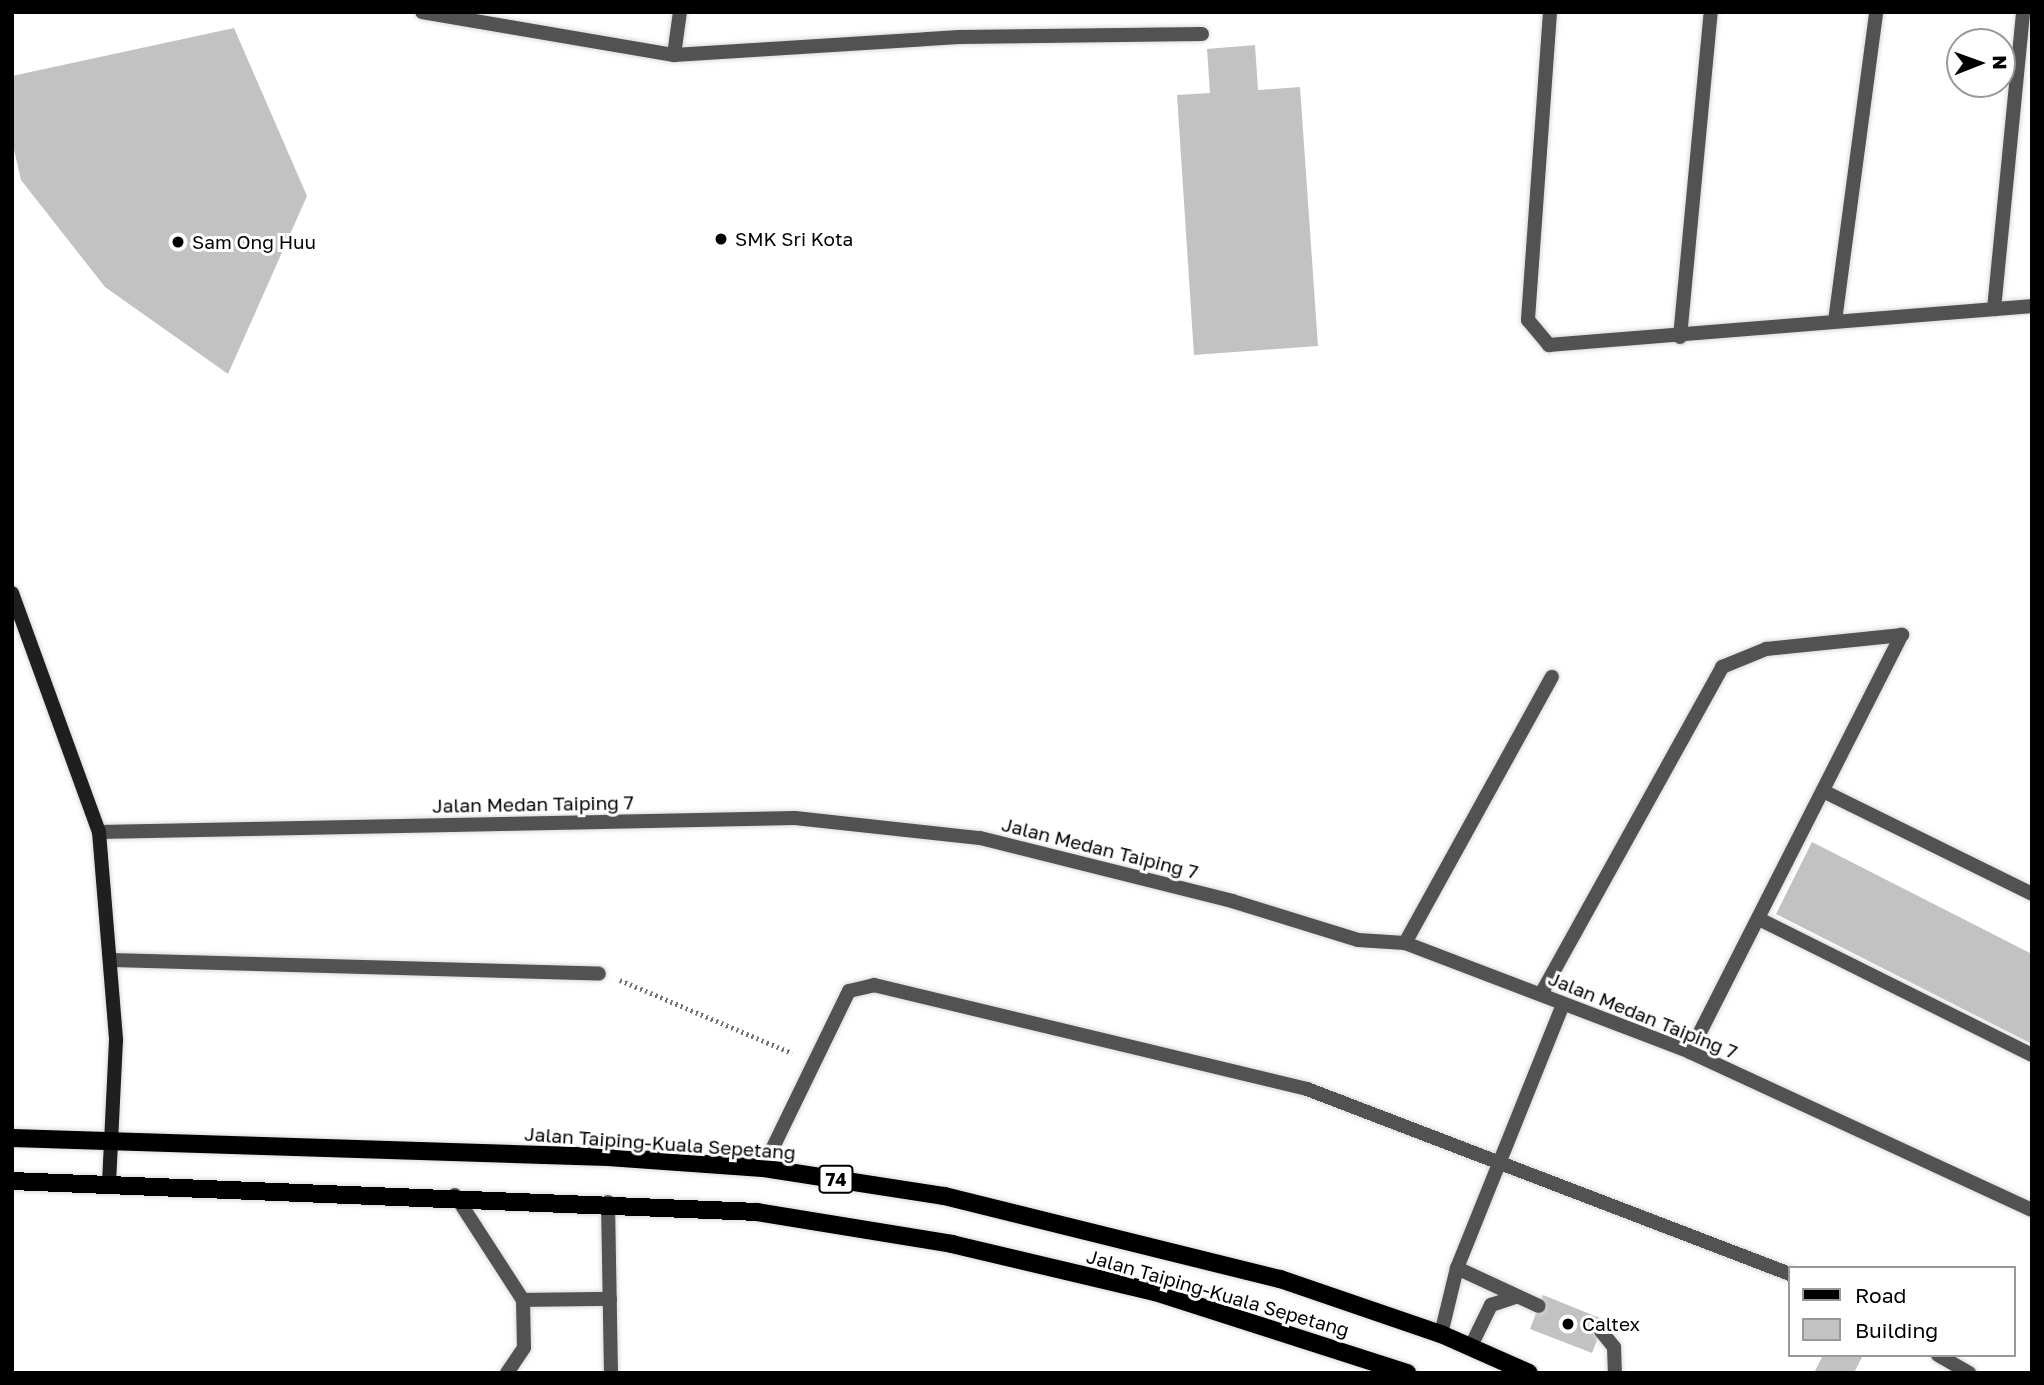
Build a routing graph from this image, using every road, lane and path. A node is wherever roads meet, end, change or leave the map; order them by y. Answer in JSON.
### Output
{"nodes":[{"id":1,"x":680,"y":12,"type":"edge"},
{"id":2,"x":1550,"y":12,"type":"edge"},
{"id":3,"x":1710,"y":12,"type":"edge"},
{"id":4,"x":1876,"y":12,"type":"edge"},
{"id":5,"x":2023,"y":12,"type":"edge"},
{"id":6,"x":427,"y":13,"type":"edge"},
{"id":7,"x":1202,"y":34,"type":"dead end"},
{"id":8,"x":674,"y":55,"type":"junction"},
{"id":9,"x":2032,"y":306,"type":"edge"},
{"id":10,"x":1994,"y":309,"type":"junction"},
{"id":11,"x":1835,"y":321,"type":"junction"},
{"id":12,"x":1679,"y":337,"type":"junction"},
{"id":13,"x":12,"y":593,"type":"edge"},
{"id":14,"x":1552,"y":677,"type":"dead end"},
{"id":15,"x":1825,"y":792,"type":"junction"},
{"id":16,"x":99,"y":832,"type":"junction"},
{"id":17,"x":2032,"y":894,"type":"edge"},
{"id":18,"x":1759,"y":919,"type":"junction"},
{"id":19,"x":1405,"y":943,"type":"junction"},
{"id":20,"x":110,"y":960,"type":"junction"},
{"id":21,"x":599,"y":974,"type":"joint"},
{"id":22,"x":1541,"y":994,"type":"junction"},
{"id":23,"x":1563,"y":1004,"type":"junction"},
{"id":24,"x":1690,"y":1052,"type":"junction"},
{"id":25,"x":2032,"y":1055,"type":"edge"},
{"id":26,"x":814,"y":1063,"type":"junction"},
{"id":27,"x":12,"y":1138,"type":"edge"},
{"id":28,"x":116,"y":1138,"type":"junction"},
{"id":29,"x":1497,"y":1163,"type":"junction"},
{"id":30,"x":763,"y":1168,"type":"junction"},
{"id":31,"x":12,"y":1181,"type":"edge"},
{"id":32,"x":109,"y":1183,"type":"junction"},
{"id":33,"x":454,"y":1195,"type":"junction"},
{"id":34,"x":608,"y":1202,"type":"junction"},
{"id":35,"x":2032,"y":1210,"type":"edge"},
{"id":36,"x":1457,"y":1268,"type":"junction"},
{"id":37,"x":1788,"y":1273,"type":"edge"},
{"id":38,"x":1516,"y":1297,"type":"junction"},
{"id":39,"x":610,"y":1299,"type":"junction"},
{"id":40,"x":523,"y":1300,"type":"junction"},
{"id":41,"x":1539,"y":1306,"type":"dead end"},
{"id":42,"x":1601,"y":1331,"type":"dead end"},
{"id":43,"x":1441,"y":1334,"type":"junction"},
{"id":44,"x":1470,"y":1348,"type":"junction"},
{"id":45,"x":1941,"y":1357,"type":"edge"},
{"id":46,"x":507,"y":1373,"type":"edge"},
{"id":47,"x":611,"y":1373,"type":"edge"},
{"id":48,"x":1406,"y":1373,"type":"edge"},
{"id":49,"x":1529,"y":1373,"type":"edge"},
{"id":50,"x":1615,"y":1373,"type":"edge"},
{"id":51,"x":1969,"y":1373,"type":"edge"}],
"edges":[{"from":1,"to":8,"type":"street"},
{"from":2,"to":12,"type":"street"},
{"from":3,"to":12,"type":"street"},
{"from":4,"to":11,"type":"street"},
{"from":5,"to":10,"type":"street"},
{"from":6,"to":8,"type":"street"},
{"from":7,"to":8,"type":"street"},
{"from":9,"to":10,"type":"street"},
{"from":10,"to":11,"type":"street"},
{"from":11,"to":12,"type":"street"},
{"from":13,"to":16,"type":"street"},
{"from":14,"to":19,"type":"street"},
{"from":15,"to":17,"type":"street"},
{"from":15,"to":18,"type":"street"},
{"from":15,"to":22,"type":"street"},
{"from":16,"to":19,"type":"street","name":"Jalan Medan Taiping 7"},
{"from":16,"to":20,"type":"street"},
{"from":18,"to":24,"type":"street"},
{"from":18,"to":25,"type":"street"},
{"from":19,"to":22,"type":"street","name":"Jalan Medan Taiping 7"},
{"from":20,"to":21,"type":"street"},
{"from":20,"to":28,"type":"street"},
{"from":21,"to":26,"type":"path"},
{"from":22,"to":23,"type":"street","name":"Jalan Medan Taiping 7"},
{"from":23,"to":24,"type":"street","name":"Jalan Medan Taiping 7"},
{"from":23,"to":29,"type":"street"},
{"from":24,"to":35,"type":"street","name":"Jalan Medan Taiping 7"},
{"from":26,"to":29,"type":"street"},
{"from":26,"to":30,"type":"street"},
{"from":27,"to":28,"type":"main road","name":"Jalan Taiping-Kuala Sepetang","number":"74"},
{"from":28,"to":30,"type":"main road","name":"Jalan Taiping-Kuala Sepetang","number":"74"},
{"from":28,"to":32,"type":"street"},
{"from":29,"to":36,"type":"street"},
{"from":29,"to":37,"type":"street"},
{"from":30,"to":43,"type":"main road","name":"Jalan Taiping-Kuala Sepetang","number":"74"},
{"from":31,"to":32,"type":"main road","name":"Jalan Taiping-Kuala Sepetang","number":"74"},
{"from":32,"to":33,"type":"main road","name":"Jalan Taiping-Kuala Sepetang","number":"74"},
{"from":33,"to":34,"type":"main road","name":"Jalan Taiping-Kuala Sepetang","number":"74"},
{"from":33,"to":40,"type":"street"},
{"from":34,"to":39,"type":"street"},
{"from":34,"to":48,"type":"main road","name":"Jalan Taiping-Kuala Sepetang","number":"74"},
{"from":36,"to":38,"type":"street"},
{"from":36,"to":43,"type":"street"},
{"from":38,"to":41,"type":"street"},
{"from":38,"to":44,"type":"street"},
{"from":39,"to":40,"type":"street"},
{"from":39,"to":47,"type":"street"},
{"from":40,"to":46,"type":"street"},
{"from":42,"to":50,"type":"street"},
{"from":43,"to":44,"type":"main road","name":"Jalan Taiping-Kuala Sepetang","number":"74"},
{"from":44,"to":49,"type":"main road","name":"Jalan Taiping-Kuala Sepetang","number":"74"},
{"from":45,"to":51,"type":"street"}]}
